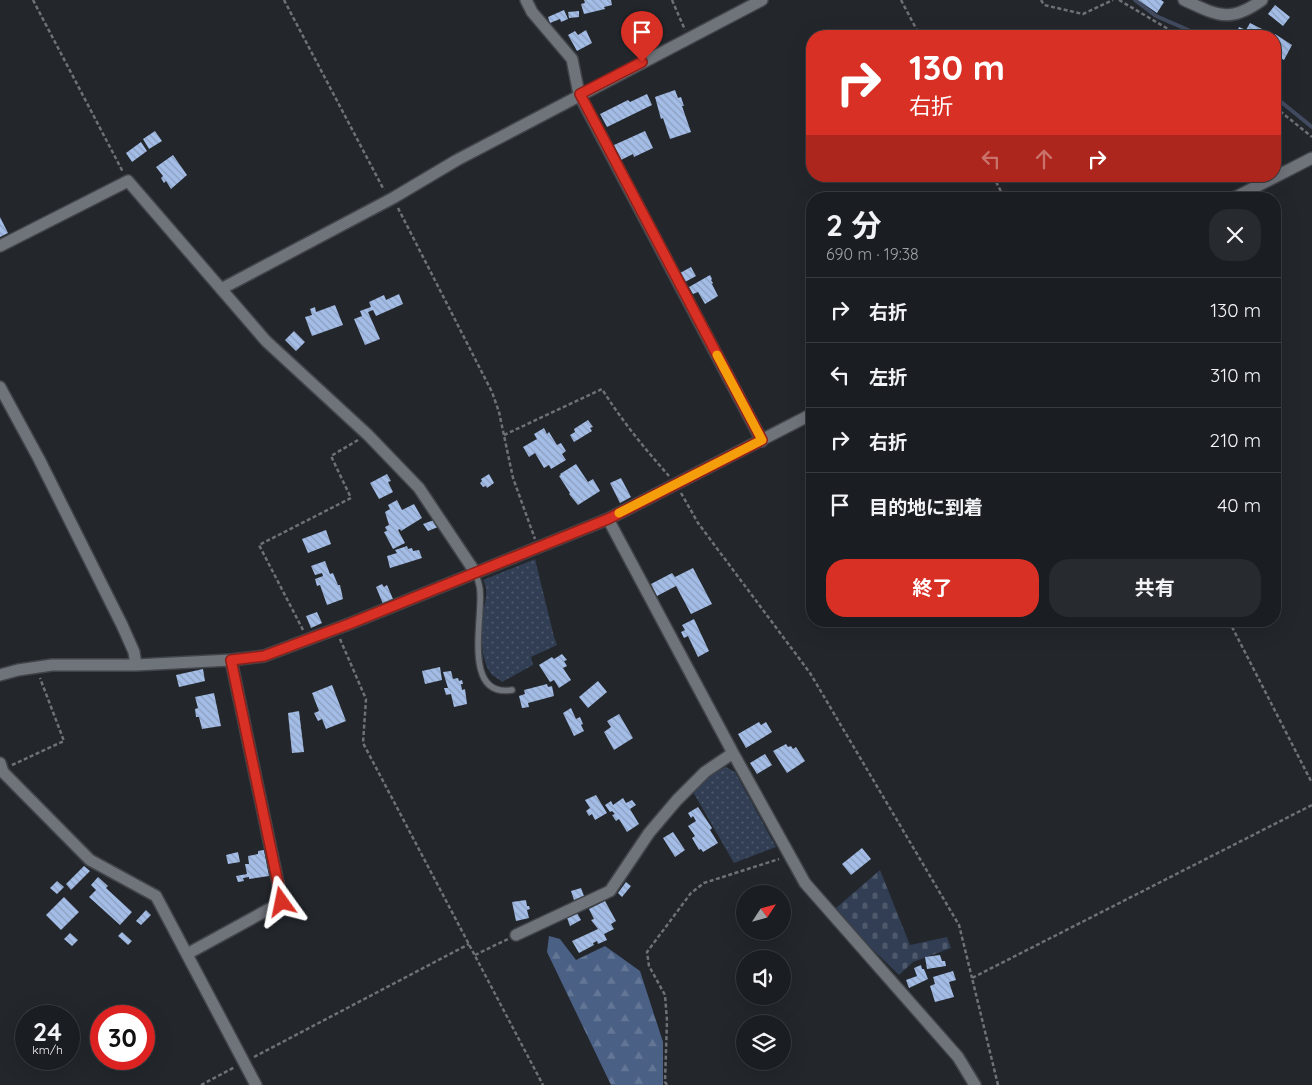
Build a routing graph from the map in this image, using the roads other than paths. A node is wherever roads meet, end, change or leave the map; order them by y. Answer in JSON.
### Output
{"nodes":[{"id":1,"x":526,"y":0,"type":"edge"},
{"id":2,"x":762,"y":0,"type":"edge"},
{"id":3,"x":1184,"y":0,"type":"edge"},
{"id":4,"x":1262,"y":0,"type":"edge"},
{"id":5,"x":580,"y":94,"type":"junction"},
{"id":6,"x":1312,"y":158,"type":"edge"},
{"id":7,"x":1281,"y":174,"type":"edge"},
{"id":8,"x":1265,"y":182,"type":"edge"},
{"id":9,"x":1246,"y":192,"type":"edge"},
{"id":10,"x":0,"y":246,"type":"edge"},
{"id":11,"x":222,"y":289,"type":"junction"},
{"id":12,"x":0,"y":387,"type":"edge"},
{"id":13,"x":806,"y":417,"type":"edge"},
{"id":14,"x":762,"y":440,"type":"junction"},
{"id":15,"x":608,"y":519,"type":"junction"},
{"id":16,"x":475,"y":572,"type":"junction"},
{"id":17,"x":231,"y":660,"type":"junction"},
{"id":18,"x":136,"y":665,"type":"junction"},
{"id":19,"x":0,"y":675,"type":"edge"},
{"id":20,"x":512,"y":690,"type":"dead end"},
{"id":21,"x":733,"y":753,"type":"junction"},
{"id":22,"x":1,"y":767,"type":"edge"},
{"id":23,"x":516,"y":935,"type":"road end"},
{"id":24,"x":187,"y":954,"type":"junction"},
{"id":25,"x":256,"y":1085,"type":"edge"},
{"id":26,"x":975,"y":1085,"type":"edge"}],
"edges":[{"from":1,"to":5,"type":"street"},
{"from":2,"to":5,"type":"street"},
{"from":3,"to":4,"type":"street"},
{"from":5,"to":11,"type":"street"},
{"from":5,"to":14,"type":"street"},
{"from":6,"to":7,"type":"street"},
{"from":8,"to":9,"type":"street"},
{"from":10,"to":11,"type":"street"},
{"from":11,"to":16,"type":"street"},
{"from":12,"to":18,"type":"street"},
{"from":13,"to":14,"type":"street"},
{"from":14,"to":15,"type":"street"},
{"from":15,"to":16,"type":"street"},
{"from":15,"to":21,"type":"street"},
{"from":16,"to":17,"type":"street"},
{"from":16,"to":20,"type":"lane"},
{"from":17,"to":18,"type":"street"},
{"from":17,"to":24,"type":"street"},
{"from":18,"to":19,"type":"street"},
{"from":21,"to":23,"type":"street"},
{"from":21,"to":26,"type":"street"},
{"from":22,"to":24,"type":"street"},
{"from":24,"to":25,"type":"street"}]}
